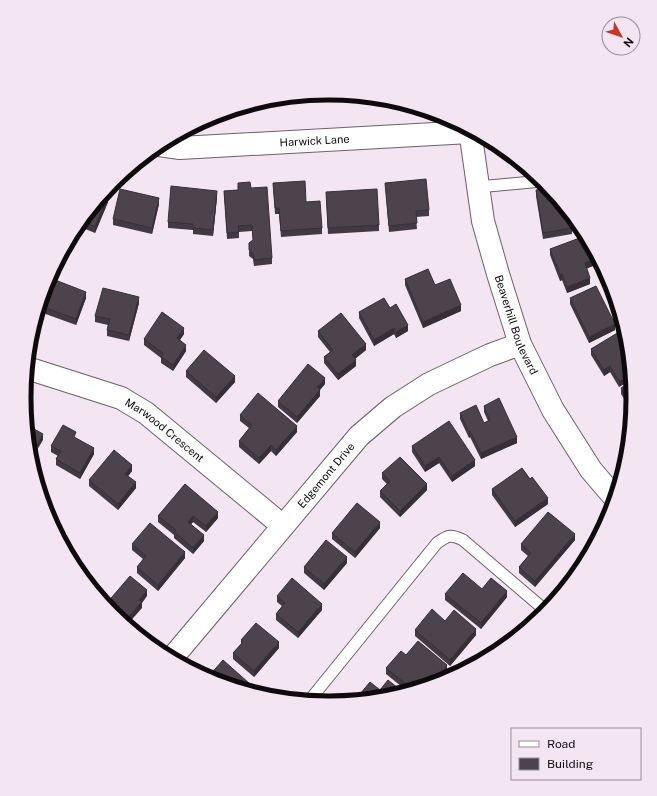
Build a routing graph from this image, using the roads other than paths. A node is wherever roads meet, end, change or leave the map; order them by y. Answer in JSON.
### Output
{"nodes":[{"id":1,"x":461,"y":132,"type":"edge"},
{"id":2,"x":471,"y":137,"type":"edge"},
{"id":3,"x":170,"y":147,"type":"edge"},
{"id":4,"x":533,"y":182,"type":"edge"},
{"id":5,"x":478,"y":187,"type":"junction"},
{"id":6,"x":520,"y":344,"type":"junction"},
{"id":7,"x":33,"y":370,"type":"edge"},
{"id":8,"x":610,"y":493,"type":"edge"},
{"id":9,"x":283,"y":526,"type":"junction"},
{"id":10,"x":541,"y":606,"type":"edge"},
{"id":11,"x":176,"y":653,"type":"edge"},
{"id":12,"x":314,"y":695,"type":"edge"}],
"edges":[{"from":1,"to":3,"type":"street","name":"Harwick Lane"},
{"from":2,"to":5,"type":"street","name":"Beaverhill Boulevard"},
{"from":4,"to":5,"type":"lane"},
{"from":5,"to":6,"type":"street","name":"Beaverhill Boulevard"},
{"from":6,"to":8,"type":"street","name":"Beaverhill Boulevard"},
{"from":6,"to":9,"type":"street","name":"Edgemont Drive"},
{"from":7,"to":9,"type":"street","name":"Marwood Crescent"},
{"from":9,"to":11,"type":"street","name":"Edgemont Drive"},
{"from":10,"to":12,"type":"lane"}]}
